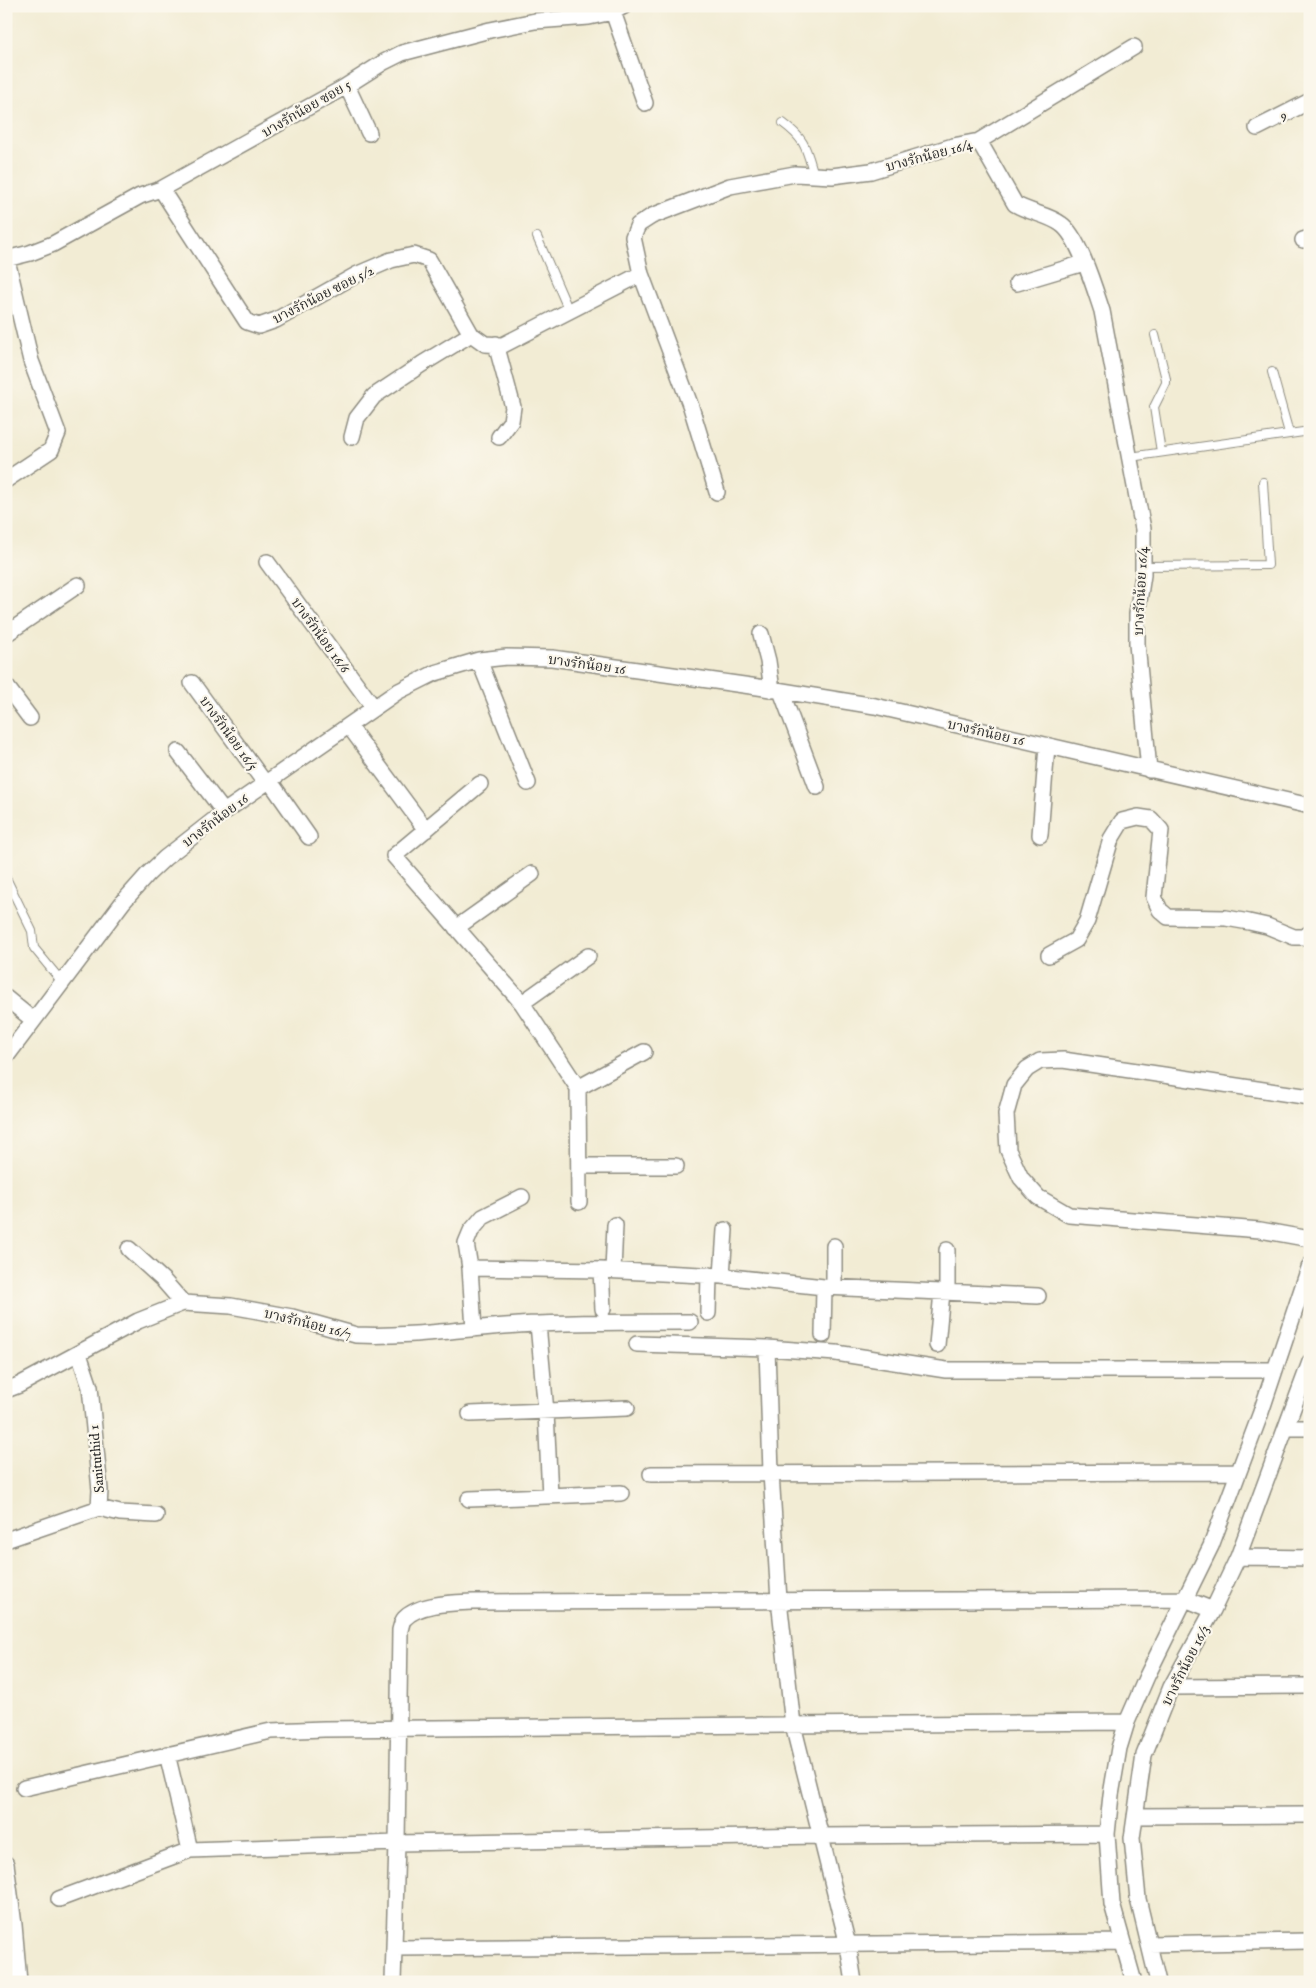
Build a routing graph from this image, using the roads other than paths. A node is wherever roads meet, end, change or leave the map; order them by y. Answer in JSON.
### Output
{"nodes":[{"id":1,"x":618,"y":9,"type":"edge"},
{"id":2,"x":1134,"y":47,"type":"dead end"},
{"id":3,"x":347,"y":86,"type":"junction"},
{"id":4,"x":1310,"y":101,"type":"edge"},
{"id":5,"x":645,"y":103,"type":"dead end"},
{"id":6,"x":783,"y":123,"type":"dead end"},
{"id":7,"x":1257,"y":128,"type":"dead end"},
{"id":8,"x":369,"y":133,"type":"dead end"},
{"id":9,"x":979,"y":141,"type":"junction"},
{"id":10,"x":814,"y":175,"type":"junction"},
{"id":11,"x":162,"y":189,"type":"junction"},
{"id":12,"x":537,"y":237,"type":"dead end"},
{"id":13,"x":6,"y":260,"type":"edge"},
{"id":14,"x":1084,"y":263,"type":"junction"},
{"id":15,"x":641,"y":274,"type":"junction"},
{"id":16,"x":1017,"y":283,"type":"dead end"},
{"id":17,"x":568,"y":311,"type":"junction"},
{"id":18,"x":471,"y":334,"type":"junction"},
{"id":19,"x":1155,"y":335,"type":"dead end"},
{"id":20,"x":496,"y":344,"type":"junction"},
{"id":21,"x":1272,"y":372,"type":"dead end"},
{"id":22,"x":1310,"y":431,"type":"edge"},
{"id":23,"x":1288,"y":433,"type":"junction"},
{"id":24,"x":352,"y":437,"type":"dead end"},
{"id":25,"x":499,"y":437,"type":"dead end"},
{"id":26,"x":1161,"y":452,"type":"junction"},
{"id":27,"x":1130,"y":457,"type":"junction"},
{"id":28,"x":6,"y":480,"type":"edge"},
{"id":29,"x":1263,"y":482,"type":"dead end"},
{"id":30,"x":717,"y":492,"type":"dead end"},
{"id":31,"x":267,"y":562,"type":"dead end"},
{"id":32,"x":1143,"y":566,"type":"junction"},
{"id":33,"x":78,"y":585,"type":"dead end"},
{"id":34,"x":6,"y":634,"type":"edge"},
{"id":35,"x":761,"y":634,"type":"dead end"},
{"id":36,"x":479,"y":660,"type":"junction"},
{"id":37,"x":192,"y":683,"type":"dead end"},
{"id":38,"x":6,"y":686,"type":"edge"},
{"id":39,"x":776,"y":690,"type":"junction"},
{"id":40,"x":374,"y":708,"type":"junction"},
{"id":41,"x":30,"y":718,"type":"dead end"},
{"id":42,"x":349,"y":726,"type":"junction"},
{"id":43,"x":1047,"y":746,"type":"junction"},
{"id":44,"x":178,"y":752,"type":"dead end"},
{"id":45,"x":1149,"y":770,"type":"junction"},
{"id":46,"x":267,"y":782,"type":"junction"},
{"id":47,"x":528,"y":783,"type":"dead end"},
{"id":48,"x":480,"y":784,"type":"dead end"},
{"id":49,"x":817,"y":787,"type":"dead end"},
{"id":50,"x":1310,"y":806,"type":"edge"},
{"id":51,"x":224,"y":812,"type":"junction"},
{"id":52,"x":426,"y":830,"type":"junction"},
{"id":53,"x":1040,"y":835,"type":"dead end"},
{"id":54,"x":309,"y":837,"type":"dead end"},
{"id":55,"x":532,"y":874,"type":"dead end"},
{"id":56,"x":7,"y":880,"type":"edge"},
{"id":57,"x":456,"y":928,"type":"junction"},
{"id":58,"x":1310,"y":933,"type":"edge"},
{"id":59,"x":1049,"y":955,"type":"dead end"},
{"id":60,"x":588,"y":956,"type":"dead end"},
{"id":61,"x":62,"y":982,"type":"junction"},
{"id":62,"x":6,"y":998,"type":"edge"},
{"id":63,"x":522,"y":1003,"type":"junction"},
{"id":64,"x":33,"y":1020,"type":"junction"},
{"id":65,"x":644,"y":1052,"type":"dead end"},
{"id":66,"x":6,"y":1057,"type":"edge"},
{"id":67,"x":578,"y":1088,"type":"junction"},
{"id":68,"x":1310,"y":1097,"type":"edge"},
{"id":69,"x":578,"y":1166,"type":"junction"},
{"id":70,"x":676,"y":1166,"type":"dead end"},
{"id":71,"x":522,"y":1196,"type":"dead end"},
{"id":72,"x":579,"y":1202,"type":"dead end"},
{"id":73,"x":614,"y":1225,"type":"dead end"},
{"id":74,"x":725,"y":1230,"type":"dead end"},
{"id":75,"x":1310,"y":1239,"type":"edge"},
{"id":76,"x":834,"y":1246,"type":"dead end"},
{"id":77,"x":129,"y":1249,"type":"dead end"},
{"id":78,"x":947,"y":1250,"type":"dead end"},
{"id":79,"x":1310,"y":1265,"type":"edge"},
{"id":80,"x":470,"y":1268,"type":"junction"},
{"id":81,"x":607,"y":1270,"type":"junction"},
{"id":82,"x":716,"y":1275,"type":"junction"},
{"id":83,"x":829,"y":1287,"type":"junction"},
{"id":84,"x":944,"y":1291,"type":"junction"},
{"id":85,"x":1038,"y":1296,"type":"dead end"},
{"id":86,"x":183,"y":1304,"type":"junction"},
{"id":87,"x":603,"y":1309,"type":"dead end"},
{"id":88,"x":708,"y":1313,"type":"dead end"},
{"id":89,"x":690,"y":1322,"type":"dead end"},
{"id":90,"x":538,"y":1324,"type":"junction"},
{"id":91,"x":474,"y":1329,"type":"junction"},
{"id":92,"x":823,"y":1336,"type":"dead end"},
{"id":93,"x":637,"y":1344,"type":"dead end"},
{"id":94,"x":937,"y":1345,"type":"dead end"},
{"id":95,"x":767,"y":1348,"type":"junction"},
{"id":96,"x":79,"y":1354,"type":"junction"},
{"id":97,"x":1310,"y":1362,"type":"edge"},
{"id":98,"x":1275,"y":1370,"type":"junction"},
{"id":99,"x":6,"y":1390,"type":"edge"},
{"id":100,"x":627,"y":1408,"type":"dead end"},
{"id":101,"x":546,"y":1412,"type":"junction"},
{"id":102,"x":470,"y":1414,"type":"dead end"},
{"id":103,"x":1286,"y":1428,"type":"junction"},
{"id":104,"x":1310,"y":1428,"type":"edge"},
{"id":105,"x":1238,"y":1472,"type":"junction"},
{"id":106,"x":770,"y":1473,"type":"junction"},
{"id":107,"x":651,"y":1474,"type":"dead end"},
{"id":108,"x":621,"y":1493,"type":"dead end"},
{"id":109,"x":550,"y":1496,"type":"junction"},
{"id":110,"x":469,"y":1500,"type":"dead end"},
{"id":111,"x":99,"y":1508,"type":"junction"},
{"id":112,"x":156,"y":1515,"type":"dead end"},
{"id":113,"x":6,"y":1540,"type":"edge"},
{"id":114,"x":1238,"y":1557,"type":"junction"},
{"id":115,"x":1310,"y":1558,"type":"edge"},
{"id":116,"x":1184,"y":1599,"type":"junction"},
{"id":117,"x":779,"y":1600,"type":"junction"},
{"id":118,"x":1213,"y":1610,"type":"junction"},
{"id":119,"x":1310,"y":1686,"type":"edge"},
{"id":120,"x":1171,"y":1687,"type":"junction"},
{"id":121,"x":1127,"y":1722,"type":"junction"},
{"id":122,"x":793,"y":1724,"type":"junction"},
{"id":123,"x":398,"y":1729,"type":"junction"},
{"id":124,"x":167,"y":1754,"type":"junction"},
{"id":125,"x":24,"y":1788,"type":"dead end"},
{"id":126,"x":1310,"y":1815,"type":"edge"},
{"id":127,"x":1135,"y":1816,"type":"junction"},
{"id":128,"x":1107,"y":1834,"type":"junction"},
{"id":129,"x":822,"y":1836,"type":"junction"},
{"id":130,"x":397,"y":1843,"type":"junction"},
{"id":131,"x":190,"y":1850,"type":"junction"},
{"id":132,"x":6,"y":1864,"type":"edge"},
{"id":133,"x":59,"y":1899,"type":"dead end"},
{"id":134,"x":1310,"y":1941,"type":"edge"},
{"id":135,"x":1122,"y":1942,"type":"junction"},
{"id":136,"x":1149,"y":1944,"type":"junction"},
{"id":137,"x":848,"y":1945,"type":"junction"},
{"id":138,"x":394,"y":1948,"type":"junction"},
{"id":139,"x":19,"y":1982,"type":"edge"},
{"id":140,"x":393,"y":1982,"type":"edge"},
{"id":141,"x":854,"y":1982,"type":"edge"},
{"id":142,"x":1134,"y":1982,"type":"edge"},
{"id":143,"x":1158,"y":1982,"type":"edge"}],
"edges":[{"from":1,"to":3,"type":"street","name":"บางรักน้อย ซอย 5"},
{"from":1,"to":5,"type":"street"},
{"from":2,"to":9,"type":"street"},
{"from":3,"to":8,"type":"street"},
{"from":3,"to":11,"type":"street","name":"บางรักน้อย ซอย 5"},
{"from":4,"to":7,"type":"street","name":"9"},
{"from":6,"to":10,"type":"lane"},
{"from":9,"to":10,"type":"street","name":"บางรักน้อย 16/4"},
{"from":9,"to":14,"type":"street","name":"บางรักน้อย 16/4"},
{"from":10,"to":15,"type":"street","name":"บางรักน้อย 16/4"},
{"from":11,"to":13,"type":"street","name":"บางรักน้อย ซอย 5"},
{"from":11,"to":18,"type":"street","name":"บางรักน้อย ซอย 5/2"},
{"from":12,"to":17,"type":"lane"},
{"from":13,"to":28,"type":"street"},
{"from":14,"to":16,"type":"street"},
{"from":14,"to":27,"type":"street","name":"บางรักน้อย 16/4"},
{"from":15,"to":17,"type":"street"},
{"from":15,"to":30,"type":"street","name":"บางรักน้อย 16/4"},
{"from":17,"to":20,"type":"street"},
{"from":18,"to":20,"type":"street"},
{"from":18,"to":24,"type":"street"},
{"from":19,"to":26,"type":"lane"},
{"from":20,"to":25,"type":"street"},
{"from":21,"to":23,"type":"lane"},
{"from":22,"to":23,"type":"lane"},
{"from":23,"to":26,"type":"lane"},
{"from":26,"to":27,"type":"lane"},
{"from":27,"to":32,"type":"street","name":"บางรักน้อย 16/4"},
{"from":29,"to":32,"type":"lane"},
{"from":31,"to":40,"type":"street","name":"บางรักน้อย 16/6"},
{"from":32,"to":45,"type":"street","name":"บางรักน้อย 16/4"},
{"from":33,"to":34,"type":"street"},
{"from":35,"to":39,"type":"street"},
{"from":36,"to":39,"type":"street","name":"บางรักน้อย 16"},
{"from":36,"to":40,"type":"street","name":"บางรักน้อย 16"},
{"from":36,"to":47,"type":"street"},
{"from":37,"to":46,"type":"street","name":"บางรักน้อย 16/5"},
{"from":38,"to":41,"type":"street"},
{"from":39,"to":43,"type":"street","name":"บางรักน้อย 16"},
{"from":39,"to":49,"type":"street"},
{"from":40,"to":42,"type":"street","name":"บางรักน้อย 16"},
{"from":42,"to":46,"type":"street","name":"บางรักน้อย 16"},
{"from":42,"to":52,"type":"street"},
{"from":43,"to":45,"type":"street","name":"บางรักน้อย 16"},
{"from":43,"to":53,"type":"street"},
{"from":44,"to":51,"type":"street"},
{"from":45,"to":50,"type":"street","name":"บางรักน้อย 16"},
{"from":46,"to":51,"type":"street","name":"บางรักน้อย 16"},
{"from":46,"to":54,"type":"street","name":"บางรักน้อย 16/5"},
{"from":48,"to":52,"type":"street"},
{"from":51,"to":61,"type":"street","name":"บางรักน้อย 16"},
{"from":52,"to":57,"type":"street"},
{"from":55,"to":57,"type":"street"},
{"from":56,"to":61,"type":"lane"},
{"from":57,"to":63,"type":"street"},
{"from":58,"to":59,"type":"street"},
{"from":60,"to":63,"type":"street"},
{"from":61,"to":64,"type":"street","name":"บางรักน้อย 16"},
{"from":62,"to":64,"type":"street"},
{"from":63,"to":67,"type":"street"},
{"from":64,"to":66,"type":"street","name":"บางรักน้อย 16"},
{"from":65,"to":67,"type":"street"},
{"from":67,"to":69,"type":"street"},
{"from":68,"to":75,"type":"street"},
{"from":69,"to":70,"type":"street"},
{"from":69,"to":72,"type":"street"},
{"from":71,"to":80,"type":"street"},
{"from":73,"to":81,"type":"street"},
{"from":74,"to":82,"type":"street"},
{"from":76,"to":83,"type":"street"},
{"from":77,"to":86,"type":"street"},
{"from":78,"to":84,"type":"street"},
{"from":79,"to":98,"type":"street"},
{"from":80,"to":81,"type":"street"},
{"from":80,"to":91,"type":"street"},
{"from":81,"to":82,"type":"street"},
{"from":81,"to":87,"type":"street"},
{"from":82,"to":83,"type":"street"},
{"from":82,"to":88,"type":"street"},
{"from":83,"to":84,"type":"street"},
{"from":83,"to":92,"type":"street"},
{"from":84,"to":85,"type":"street"},
{"from":84,"to":94,"type":"street"},
{"from":86,"to":91,"type":"street","name":"บางรักน้อย 16/7"},
{"from":86,"to":96,"type":"street","name":"บางรักน้อย 16/7"},
{"from":89,"to":90,"type":"street","name":"บางรักน้อย 16/7"},
{"from":90,"to":91,"type":"street","name":"บางรักน้อย 16/7"},
{"from":90,"to":101,"type":"street"},
{"from":93,"to":95,"type":"street"},
{"from":95,"to":98,"type":"street"},
{"from":95,"to":106,"type":"street"},
{"from":96,"to":99,"type":"street","name":"บางรักน้อย 16/7"},
{"from":96,"to":111,"type":"street","name":"Sanituthid 1"},
{"from":97,"to":103,"type":"street","name":"บางรักน้อย 16/3"},
{"from":98,"to":105,"type":"street"},
{"from":100,"to":101,"type":"street"},
{"from":101,"to":102,"type":"street"},
{"from":101,"to":109,"type":"street"},
{"from":103,"to":104,"type":"street"},
{"from":103,"to":114,"type":"street","name":"บางรักน้อย 16/3"},
{"from":105,"to":106,"type":"street"},
{"from":105,"to":116,"type":"street"},
{"from":106,"to":107,"type":"street"},
{"from":106,"to":117,"type":"street"},
{"from":108,"to":109,"type":"street"},
{"from":109,"to":110,"type":"street"},
{"from":111,"to":112,"type":"street"},
{"from":111,"to":113,"type":"street","name":"Sanituthid 1"},
{"from":114,"to":115,"type":"street"},
{"from":114,"to":118,"type":"street","name":"บางรักน้อย 16/3"},
{"from":116,"to":117,"type":"street"},
{"from":116,"to":118,"type":"street"},
{"from":116,"to":121,"type":"street"},
{"from":117,"to":122,"type":"street"},
{"from":117,"to":123,"type":"street"},
{"from":118,"to":120,"type":"street","name":"บางรักน้อย 16/3"},
{"from":119,"to":120,"type":"street"},
{"from":120,"to":127,"type":"street","name":"บางรักน้อย 16/3"},
{"from":121,"to":122,"type":"street"},
{"from":121,"to":128,"type":"street"},
{"from":122,"to":123,"type":"street"},
{"from":122,"to":129,"type":"street"},
{"from":123,"to":124,"type":"street"},
{"from":123,"to":130,"type":"street"},
{"from":124,"to":125,"type":"street"},
{"from":124,"to":131,"type":"street"},
{"from":126,"to":127,"type":"street"},
{"from":127,"to":136,"type":"street","name":"บางรักน้อย 16/3"},
{"from":128,"to":129,"type":"street"},
{"from":128,"to":135,"type":"street"},
{"from":129,"to":130,"type":"street"},
{"from":129,"to":137,"type":"street"},
{"from":130,"to":131,"type":"street"},
{"from":130,"to":138,"type":"street"},
{"from":131,"to":133,"type":"street"},
{"from":132,"to":139,"type":"street"},
{"from":134,"to":136,"type":"street"},
{"from":135,"to":137,"type":"street"},
{"from":135,"to":142,"type":"street"},
{"from":136,"to":143,"type":"street","name":"บางรักน้อย 16/3"},
{"from":137,"to":138,"type":"street"},
{"from":137,"to":141,"type":"street"},
{"from":138,"to":140,"type":"street"}]}
